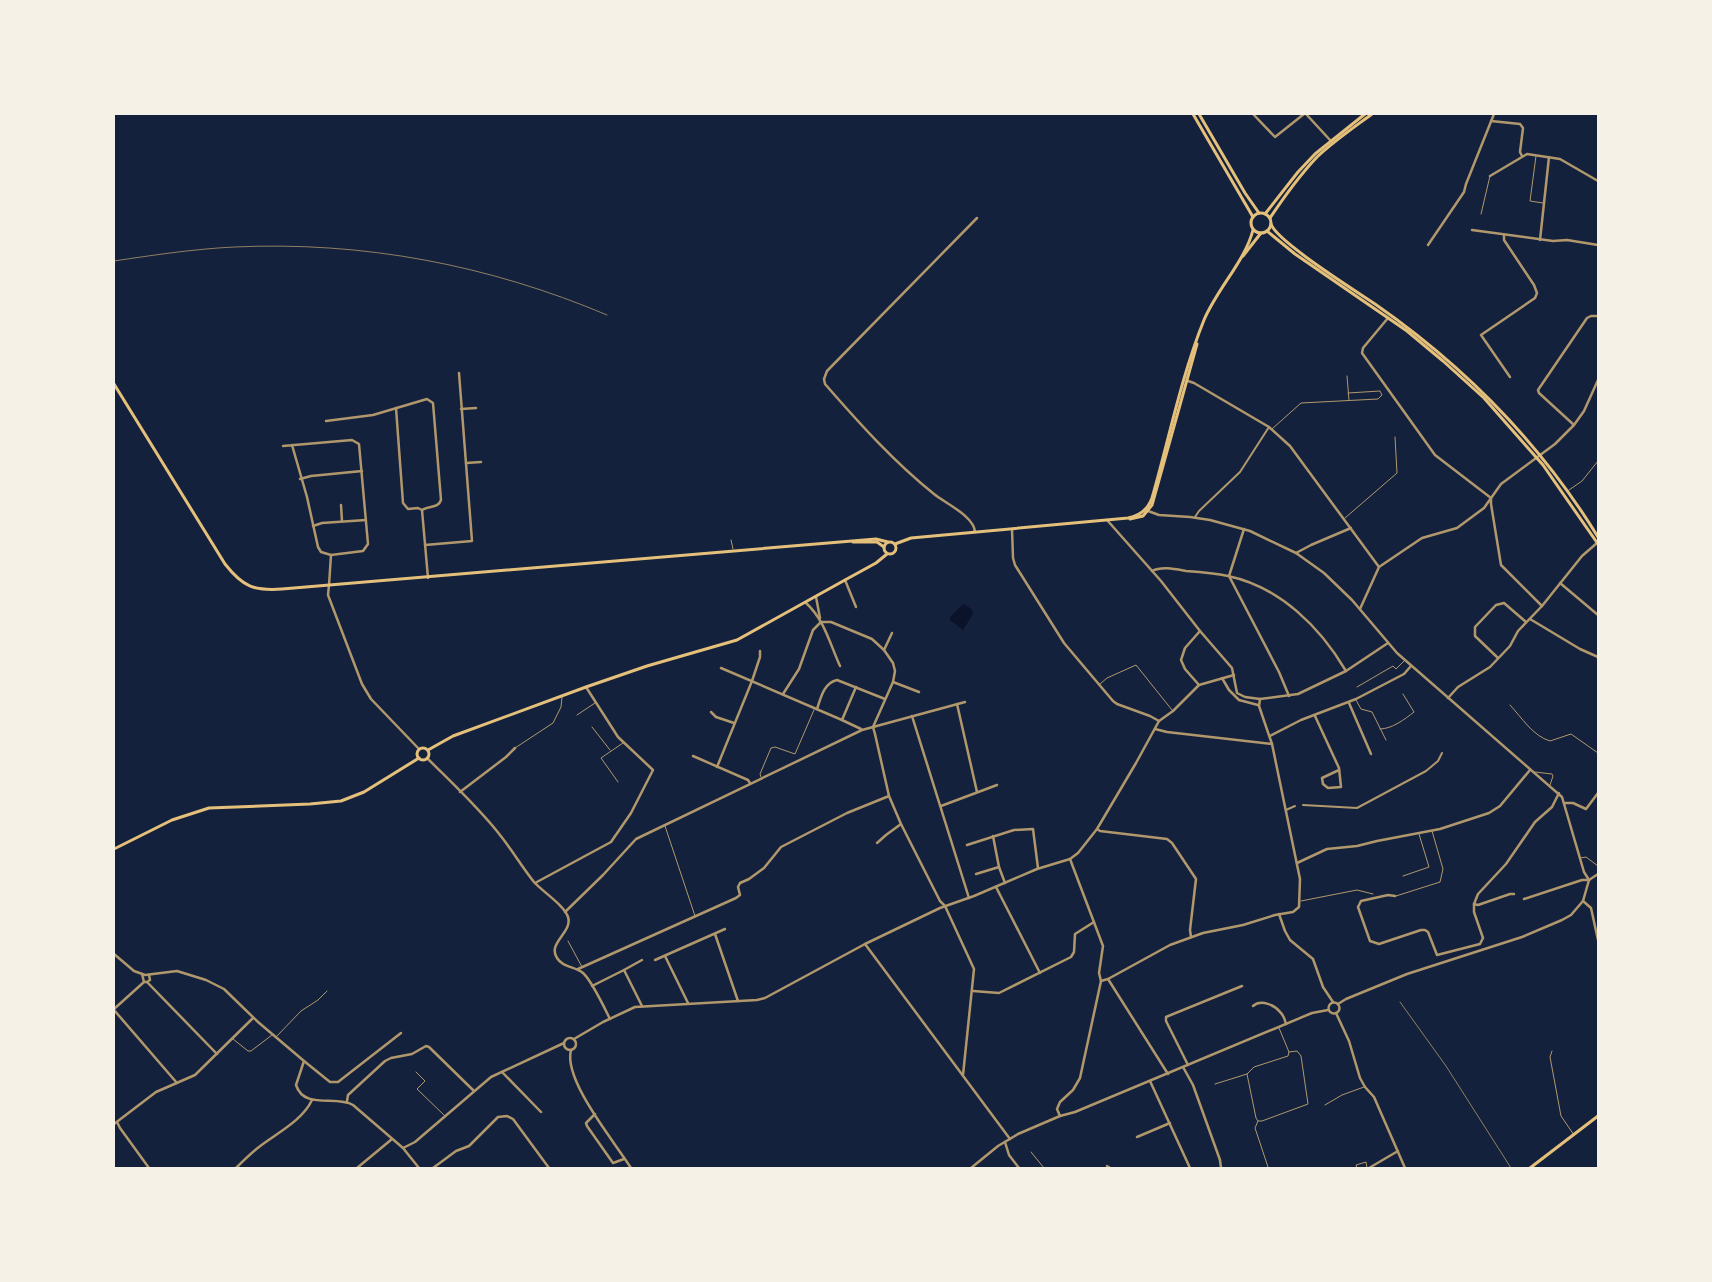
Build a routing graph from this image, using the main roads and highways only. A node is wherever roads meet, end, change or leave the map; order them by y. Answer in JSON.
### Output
{"nodes":[{"id":1,"x":1193,"y":114,"type":"edge"},
{"id":2,"x":1199,"y":114,"type":"edge"},
{"id":3,"x":1365,"y":114,"type":"edge"},
{"id":4,"x":1372,"y":114,"type":"edge"},
{"id":5,"x":1259,"y":213,"type":"junction"},
{"id":6,"x":1265,"y":214,"type":"junction"},
{"id":7,"x":1252,"y":217,"type":"junction"},
{"id":8,"x":1270,"y":218,"type":"junction"},
{"id":9,"x":1271,"y":224,"type":"junction"},
{"id":10,"x":1253,"y":230,"type":"junction"},
{"id":11,"x":1267,"y":231,"type":"junction"},
{"id":12,"x":1261,"y":233,"type":"junction"},
{"id":13,"x":1239,"y":260,"type":"junction"},
{"id":14,"x":1199,"y":336,"type":"junction"},
{"id":15,"x":114,"y":384,"type":"edge"},
{"id":16,"x":1538,"y":455,"type":"junction"},
{"id":17,"x":1148,"y":506,"type":"junction"},
{"id":18,"x":1142,"y":512,"type":"junction"},
{"id":19,"x":1148,"y":512,"type":"junction"},
{"id":20,"x":1116,"y":519,"type":"junction"},
{"id":21,"x":1598,"y":537,"type":"edge"},
{"id":22,"x":852,"y":542,"type":"junction"},
{"id":23,"x":888,"y":542,"type":"junction"},
{"id":24,"x":1598,"y":543,"type":"edge"},
{"id":25,"x":895,"y":544,"type":"junction"},
{"id":26,"x":884,"y":547,"type":"junction"},
{"id":27,"x":887,"y":554,"type":"junction"},
{"id":28,"x":428,"y":750,"type":"junction"},
{"id":29,"x":419,"y":758,"type":"junction"},
{"id":30,"x":114,"y":849,"type":"edge"},
{"id":31,"x":1598,"y":1116,"type":"edge"},
{"id":32,"x":1530,"y":1168,"type":"edge"}],
"edges":[{"from":1,"to":7,"type":"main road"},
{"from":2,"to":5,"type":"main road"},
{"from":3,"to":6,"type":"main road"},
{"from":4,"to":8,"type":"main road"},
{"from":5,"to":6,"type":"main road"},
{"from":5,"to":7,"type":"main road"},
{"from":6,"to":8,"type":"main road"},
{"from":7,"to":10,"type":"main road"},
{"from":8,"to":9,"type":"main road"},
{"from":9,"to":11,"type":"main road"},
{"from":9,"to":16,"type":"main road"},
{"from":10,"to":12,"type":"main road"},
{"from":10,"to":13,"type":"main road"},
{"from":11,"to":12,"type":"main road"},
{"from":11,"to":16,"type":"main road"},
{"from":12,"to":13,"type":"main road"},
{"from":13,"to":14,"type":"main road"},
{"from":14,"to":17,"type":"main road"},
{"from":14,"to":19,"type":"main road"},
{"from":15,"to":22,"type":"main road"},
{"from":16,"to":21,"type":"main road"},
{"from":16,"to":24,"type":"main road"},
{"from":17,"to":18,"type":"main road"},
{"from":17,"to":19,"type":"main road"},
{"from":18,"to":19,"type":"main road"},
{"from":18,"to":20,"type":"main road"},
{"from":19,"to":20,"type":"main road"},
{"from":20,"to":25,"type":"main road"},
{"from":22,"to":23,"type":"main road"},
{"from":22,"to":26,"type":"main road"},
{"from":23,"to":25,"type":"main road"},
{"from":23,"to":26,"type":"main road"},
{"from":25,"to":27,"type":"main road"},
{"from":26,"to":27,"type":"main road"},
{"from":27,"to":28,"type":"main road"},
{"from":28,"to":29,"type":"main road"},
{"from":28,"to":29,"type":"main road"},
{"from":29,"to":30,"type":"main road"},
{"from":31,"to":32,"type":"main road"}]}
